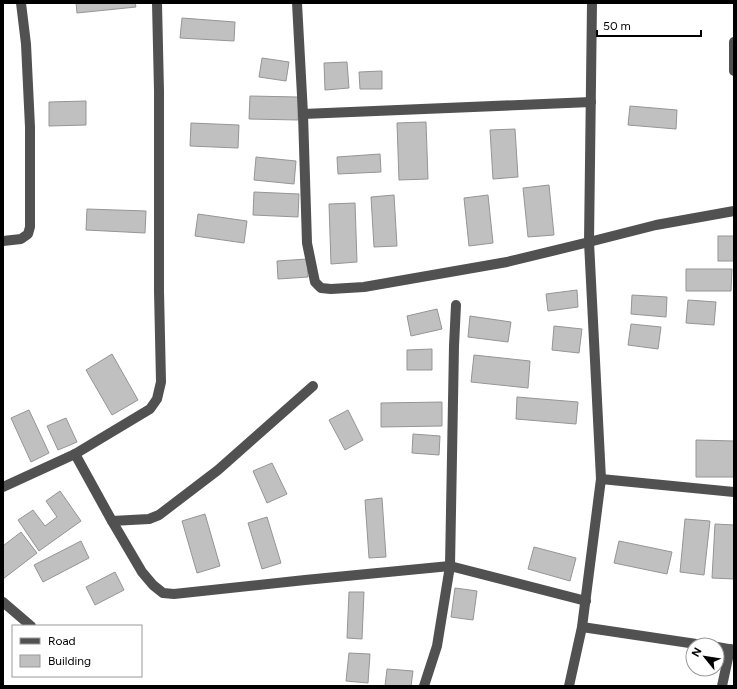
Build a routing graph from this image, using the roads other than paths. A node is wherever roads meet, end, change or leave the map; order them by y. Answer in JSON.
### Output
{"nodes":[{"id":1,"x":21,"y":3,"type":"edge"},
{"id":2,"x":157,"y":3,"type":"edge"},
{"id":3,"x":297,"y":3,"type":"edge"},
{"id":4,"x":592,"y":3,"type":"edge"},
{"id":5,"x":734,"y":42,"type":"edge"},
{"id":6,"x":734,"y":71,"type":"edge"},
{"id":7,"x":590,"y":102,"type":"junction"},
{"id":8,"x":303,"y":114,"type":"junction"},
{"id":9,"x":734,"y":211,"type":"edge"},
{"id":10,"x":3,"y":241,"type":"edge"},
{"id":11,"x":589,"y":242,"type":"junction"},
{"id":12,"x":456,"y":305,"type":"dead end"},
{"id":13,"x":313,"y":386,"type":"dead end"},
{"id":14,"x":75,"y":454,"type":"junction"},
{"id":15,"x":601,"y":479,"type":"junction"},
{"id":16,"x":3,"y":487,"type":"edge"},
{"id":17,"x":734,"y":492,"type":"edge"},
{"id":18,"x":112,"y":521,"type":"junction"},
{"id":19,"x":450,"y":566,"type":"junction"},
{"id":20,"x":586,"y":601,"type":"junction"},
{"id":21,"x":3,"y":602,"type":"edge"},
{"id":22,"x":30,"y":625,"type":"edge"},
{"id":23,"x":582,"y":627,"type":"junction"},
{"id":24,"x":685,"y":642,"type":"edge"},
{"id":25,"x":732,"y":649,"type":"edge"},
{"id":26,"x":424,"y":686,"type":"edge"},
{"id":27,"x":569,"y":686,"type":"edge"},
{"id":28,"x":722,"y":686,"type":"edge"}],
"edges":[{"from":1,"to":10,"type":"street"},
{"from":2,"to":14,"type":"street"},
{"from":3,"to":8,"type":"street"},
{"from":4,"to":7,"type":"street"},
{"from":5,"to":6,"type":"street"},
{"from":7,"to":8,"type":"street"},
{"from":7,"to":11,"type":"street"},
{"from":8,"to":11,"type":"street"},
{"from":9,"to":11,"type":"street"},
{"from":11,"to":15,"type":"street"},
{"from":12,"to":19,"type":"street"},
{"from":13,"to":18,"type":"street"},
{"from":14,"to":16,"type":"street"},
{"from":14,"to":18,"type":"street"},
{"from":15,"to":17,"type":"street"},
{"from":15,"to":20,"type":"street"},
{"from":18,"to":19,"type":"street"},
{"from":19,"to":20,"type":"street"},
{"from":19,"to":26,"type":"street"},
{"from":20,"to":23,"type":"street"},
{"from":21,"to":22,"type":"street"},
{"from":23,"to":24,"type":"street"},
{"from":23,"to":27,"type":"street"},
{"from":25,"to":28,"type":"street"}]}
